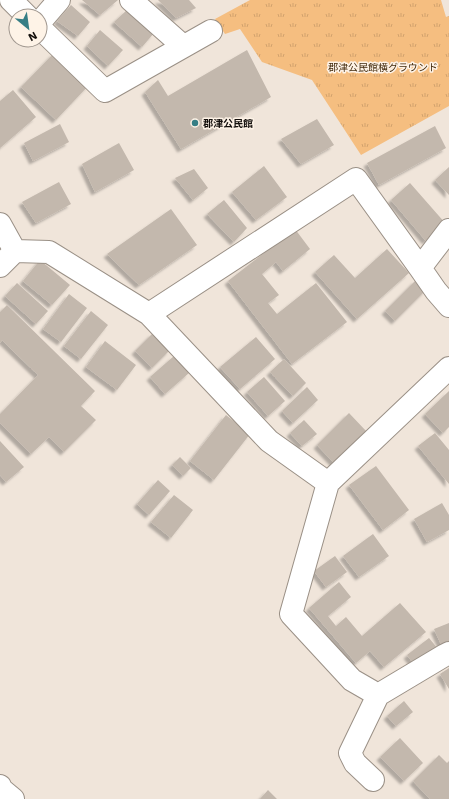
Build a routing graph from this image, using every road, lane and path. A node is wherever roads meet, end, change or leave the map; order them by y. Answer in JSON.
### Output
{"nodes":[{"id":1,"x":11,"y":0,"type":"edge"},
{"id":2,"x":59,"y":0,"type":"edge"},
{"id":3,"x":131,"y":0,"type":"edge"},
{"id":4,"x":19,"y":8,"type":"edge"},
{"id":5,"x":48,"y":13,"type":"edge"},
{"id":6,"x":211,"y":31,"type":"dead end"},
{"id":7,"x":48,"y":36,"type":"edge"},
{"id":8,"x":184,"y":46,"type":"junction"},
{"id":9,"x":0,"y":224,"type":"edge"},
{"id":10,"x":449,"y":230,"type":"edge"},
{"id":11,"x":15,"y":251,"type":"junction"},
{"id":12,"x":0,"y":266,"type":"edge"},
{"id":13,"x":420,"y":268,"type":"junction"},
{"id":14,"x":449,"y":306,"type":"edge"},
{"id":15,"x":149,"y":314,"type":"junction"},
{"id":16,"x":449,"y":368,"type":"edge"},
{"id":17,"x":328,"y":483,"type":"junction"},
{"id":18,"x":449,"y":653,"type":"edge"},
{"id":19,"x":378,"y":695,"type":"junction"},
{"id":20,"x":373,"y":780,"type":"dead end"},
{"id":21,"x":0,"y":786,"type":"edge"},
{"id":22,"x":13,"y":799,"type":"edge"}],
"edges":[{"from":1,"to":4,"type":"street"},
{"from":2,"to":5,"type":"street"},
{"from":3,"to":8,"type":"street"},
{"from":6,"to":8,"type":"street"},
{"from":7,"to":8,"type":"street"},
{"from":9,"to":11,"type":"street"},
{"from":10,"to":13,"type":"street"},
{"from":11,"to":12,"type":"street"},
{"from":11,"to":15,"type":"street"},
{"from":13,"to":14,"type":"street"},
{"from":13,"to":15,"type":"street"},
{"from":15,"to":17,"type":"street"},
{"from":16,"to":17,"type":"street"},
{"from":17,"to":19,"type":"street"},
{"from":18,"to":19,"type":"street"},
{"from":19,"to":20,"type":"street"},
{"from":21,"to":22,"type":"street"}]}
